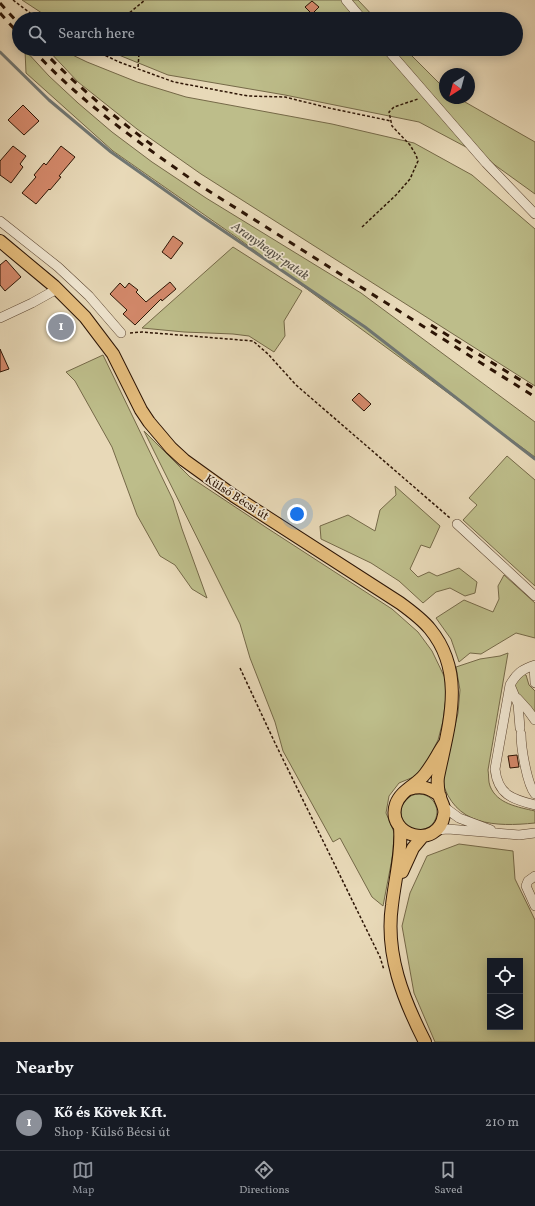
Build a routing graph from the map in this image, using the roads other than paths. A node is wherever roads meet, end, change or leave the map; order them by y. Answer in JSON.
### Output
{"nodes":[{"id":1,"x":346,"y":0,"type":"edge"},
{"id":2,"x":356,"y":12,"type":"edge"},
{"id":3,"x":393,"y":56,"type":"edge"},
{"id":4,"x":535,"y":214,"type":"edge"},
{"id":5,"x":0,"y":221,"type":"edge"},
{"id":6,"x":0,"y":241,"type":"edge"},
{"id":7,"x":57,"y":290,"type":"junction"},
{"id":8,"x":0,"y":318,"type":"edge"},
{"id":9,"x":122,"y":333,"type":"road end"},
{"id":10,"x":457,"y":524,"type":"road end"},
{"id":11,"x":535,"y":596,"type":"edge"},
{"id":12,"x":534,"y":665,"type":"edge"},
{"id":13,"x":535,"y":683,"type":"edge"},
{"id":14,"x":510,"y":685,"type":"junction"},
{"id":15,"x":513,"y":695,"type":"junction"},
{"id":16,"x":535,"y":720,"type":"edge"},
{"id":17,"x":445,"y":743,"type":"junction"},
{"id":18,"x":409,"y":789,"type":"junction"},
{"id":19,"x":535,"y":794,"type":"edge"},
{"id":20,"x":442,"y":802,"type":"junction"},
{"id":21,"x":535,"y":805,"type":"edge"},
{"id":22,"x":400,"y":826,"type":"junction"},
{"id":23,"x":436,"y":830,"type":"junction"},
{"id":24,"x":535,"y":833,"type":"edge"},
{"id":25,"x":502,"y":834,"type":"junction"},
{"id":26,"x":423,"y":836,"type":"junction"},
{"id":27,"x":535,"y":876,"type":"edge"},
{"id":28,"x":394,"y":893,"type":"junction"},
{"id":29,"x":535,"y":906,"type":"edge"},
{"id":30,"x":425,"y":1042,"type":"edge"}],
"edges":[{"from":1,"to":2,"type":"street"},
{"from":3,"to":4,"type":"street"},
{"from":5,"to":9,"type":"street"},
{"from":6,"to":7,"type":"main road","name":"Külső Bécsi út"},
{"from":7,"to":8,"type":"street"},
{"from":7,"to":17,"type":"main road","name":"Külső Bécsi út"},
{"from":10,"to":11,"type":"street"},
{"from":12,"to":13,"type":"street"},
{"from":12,"to":14,"type":"street"},
{"from":14,"to":15,"type":"street"},
{"from":14,"to":21,"type":"street"},
{"from":15,"to":16,"type":"street"},
{"from":15,"to":19,"type":"street"},
{"from":17,"to":18,"type":"main road"},
{"from":17,"to":20,"type":"main road","name":"Külső Bécsi út"},
{"from":18,"to":20,"type":"main road"},
{"from":18,"to":22,"type":"main road"},
{"from":20,"to":23,"type":"main road"},
{"from":20,"to":25,"type":"street"},
{"from":22,"to":26,"type":"main road"},
{"from":22,"to":28,"type":"main road"},
{"from":23,"to":25,"type":"street"},
{"from":23,"to":26,"type":"main road"},
{"from":24,"to":25,"type":"street"},
{"from":26,"to":28,"type":"main road"},
{"from":27,"to":29,"type":"street"},
{"from":28,"to":30,"type":"main road"}]}
